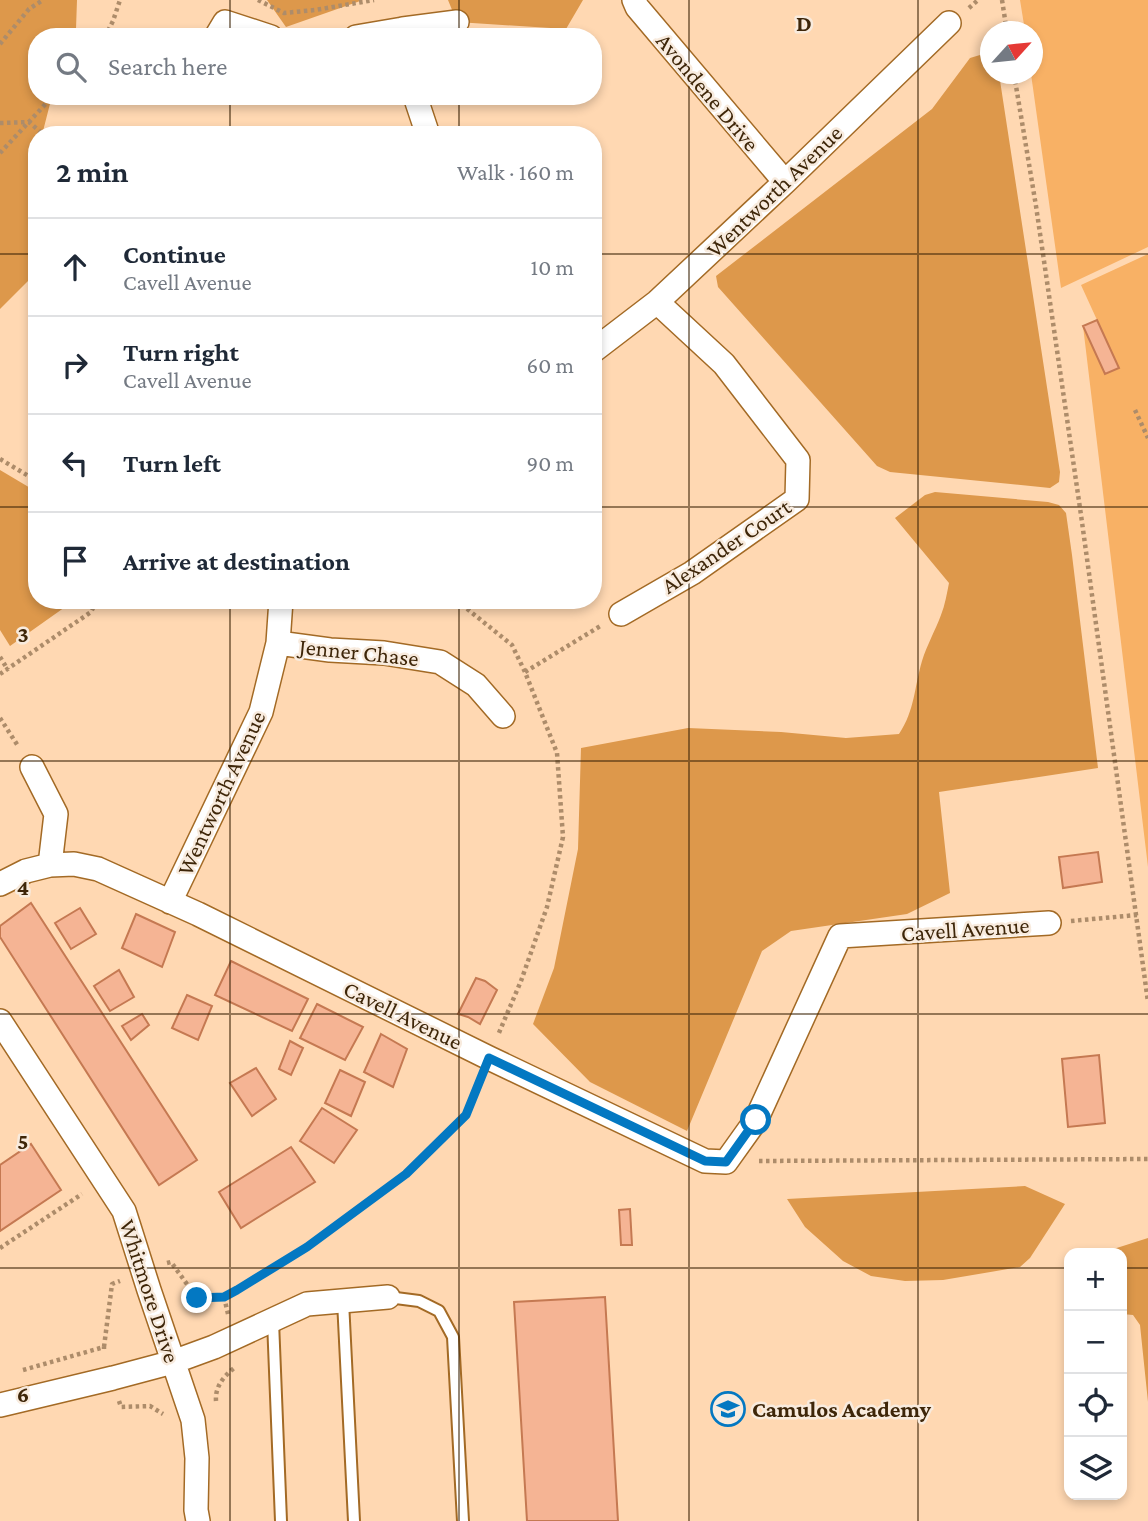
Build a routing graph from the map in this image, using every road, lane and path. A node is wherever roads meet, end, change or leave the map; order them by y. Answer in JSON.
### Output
{"nodes":[{"id":1,"x":43,"y":0,"type":"edge"},
{"id":2,"x":120,"y":0,"type":"edge"},
{"id":3,"x":258,"y":0,"type":"edge"},
{"id":4,"x":374,"y":0,"type":"edge"},
{"id":5,"x":634,"y":0,"type":"edge"},
{"id":6,"x":1002,"y":0,"type":"edge"},
{"id":7,"x":1005,"y":21,"type":"edge"},
{"id":8,"x":457,"y":22,"type":"dead end"},
{"id":9,"x":949,"y":23,"type":"dead end"},
{"id":10,"x":110,"y":28,"type":"edge"},
{"id":11,"x":221,"y":28,"type":"edge"},
{"id":12,"x":243,"y":28,"type":"edge"},
{"id":13,"x":428,"y":28,"type":"edge"},
{"id":14,"x":0,"y":44,"type":"edge"},
{"id":15,"x":1016,"y":84,"type":"edge"},
{"id":16,"x":45,"y":105,"type":"edge"},
{"id":17,"x":418,"y":105,"type":"edge"},
{"id":18,"x":29,"y":122,"type":"junction"},
{"id":19,"x":0,"y":123,"type":"edge"},
{"id":20,"x":34,"y":126,"type":"edge"},
{"id":21,"x":425,"y":126,"type":"edge"},
{"id":22,"x":0,"y":153,"type":"edge"},
{"id":23,"x":785,"y":182,"type":"junction"},
{"id":24,"x":657,"y":302,"type":"junction"},
{"id":25,"x":602,"y":344,"type":"edge"},
{"id":26,"x":1135,"y":410,"type":"dead end"},
{"id":27,"x":1148,"y":438,"type":"edge"},
{"id":28,"x":0,"y":459,"type":"edge"},
{"id":29,"x":28,"y":476,"type":"edge"},
{"id":30,"x":92,"y":609,"type":"edge"},
{"id":31,"x":280,"y":609,"type":"edge"},
{"id":32,"x":467,"y":609,"type":"edge"},
{"id":33,"x":621,"y":614,"type":"joint"},
{"id":34,"x":278,"y":643,"type":"junction"},
{"id":35,"x":0,"y":657,"type":"edge"},
{"id":36,"x":8,"y":670,"type":"junction"},
{"id":37,"x":525,"y":672,"type":"junction"},
{"id":38,"x":0,"y":674,"type":"edge"},
{"id":39,"x":503,"y":716,"type":"dead end"},
{"id":40,"x":0,"y":718,"type":"edge"},
{"id":41,"x":32,"y":767,"type":"joint"},
{"id":42,"x":50,"y":865,"type":"junction"},
{"id":43,"x":0,"y":884,"type":"edge"},
{"id":44,"x":170,"y":902,"type":"junction"},
{"id":45,"x":1137,"y":915,"type":"junction"},
{"id":46,"x":1049,"y":923,"type":"joint"},
{"id":47,"x":1148,"y":1002,"type":"edge"},
{"id":48,"x":0,"y":1021,"type":"edge"},
{"id":49,"x":489,"y":1058,"type":"junction"},
{"id":50,"x":1148,"y":1159,"type":"edge"},
{"id":51,"x":726,"y":1162,"type":"junction"},
{"id":52,"x":104,"y":1180,"type":"junction"},
{"id":53,"x":0,"y":1248,"type":"edge"},
{"id":54,"x":143,"y":1273,"type":"junction"},
{"id":55,"x":388,"y":1297,"type":"joint"},
{"id":56,"x":343,"y":1301,"type":"junction"},
{"id":57,"x":273,"y":1320,"type":"junction"},
{"id":58,"x":104,"y":1347,"type":"dead end"},
{"id":59,"x":173,"y":1362,"type":"junction"},
{"id":60,"x":0,"y":1405,"type":"edge"},
{"id":61,"x":196,"y":1517,"type":"edge"},
{"id":62,"x":281,"y":1521,"type":"edge"},
{"id":63,"x":354,"y":1521,"type":"edge"},
{"id":64,"x":463,"y":1521,"type":"edge"}],
"edges":[{"from":1,"to":14,"type":"path"},
{"from":2,"to":10,"type":"path"},
{"from":3,"to":4,"type":"path"},
{"from":5,"to":23,"type":"street","name":"Avondene Drive"},
{"from":6,"to":7,"type":"path"},
{"from":8,"to":13,"type":"street"},
{"from":9,"to":23,"type":"street","name":"Wentworth Avenue"},
{"from":11,"to":12,"type":"street"},
{"from":15,"to":45,"type":"path"},
{"from":16,"to":18,"type":"path"},
{"from":17,"to":21,"type":"street"},
{"from":18,"to":19,"type":"path"},
{"from":18,"to":20,"type":"path"},
{"from":18,"to":22,"type":"path"},
{"from":23,"to":24,"type":"street","name":"Wentworth Avenue"},
{"from":24,"to":25,"type":"street","name":"Wentworth Avenue"},
{"from":24,"to":33,"type":"street","name":"Alexander Court"},
{"from":26,"to":27,"type":"path"},
{"from":28,"to":29,"type":"path"},
{"from":30,"to":36,"type":"path"},
{"from":31,"to":34,"type":"street","name":"Wentworth Avenue"},
{"from":32,"to":37,"type":"path"},
{"from":33,"to":37,"type":"path"},
{"from":34,"to":39,"type":"street","name":"Jenner Chase"},
{"from":34,"to":44,"type":"street","name":"Wentworth Avenue"},
{"from":35,"to":36,"type":"path"},
{"from":36,"to":38,"type":"path"},
{"from":37,"to":49,"type":"path"},
{"from":40,"to":41,"type":"path"},
{"from":41,"to":42,"type":"street"},
{"from":42,"to":43,"type":"street","name":"Cavell Avenue"},
{"from":42,"to":44,"type":"street","name":"Cavell Avenue"},
{"from":44,"to":49,"type":"street","name":"Cavell Avenue"},
{"from":45,"to":46,"type":"path"},
{"from":45,"to":47,"type":"path"},
{"from":46,"to":51,"type":"street","name":"Cavell Avenue"},
{"from":48,"to":52,"type":"street","name":"Whitmore Drive"},
{"from":49,"to":51,"type":"street","name":"Cavell Avenue"},
{"from":49,"to":54,"type":"path"},
{"from":50,"to":51,"type":"path"},
{"from":52,"to":53,"type":"path"},
{"from":52,"to":54,"type":"street","name":"Whitmore Drive"},
{"from":54,"to":58,"type":"path"},
{"from":54,"to":59,"type":"street","name":"Whitmore Drive"},
{"from":55,"to":56,"type":"street"},
{"from":55,"to":64,"type":"lane"},
{"from":56,"to":57,"type":"street"},
{"from":56,"to":63,"type":"lane"},
{"from":57,"to":59,"type":"street"},
{"from":57,"to":62,"type":"lane"},
{"from":59,"to":60,"type":"street"},
{"from":59,"to":61,"type":"street","name":"Whitmore Drive"}]}
